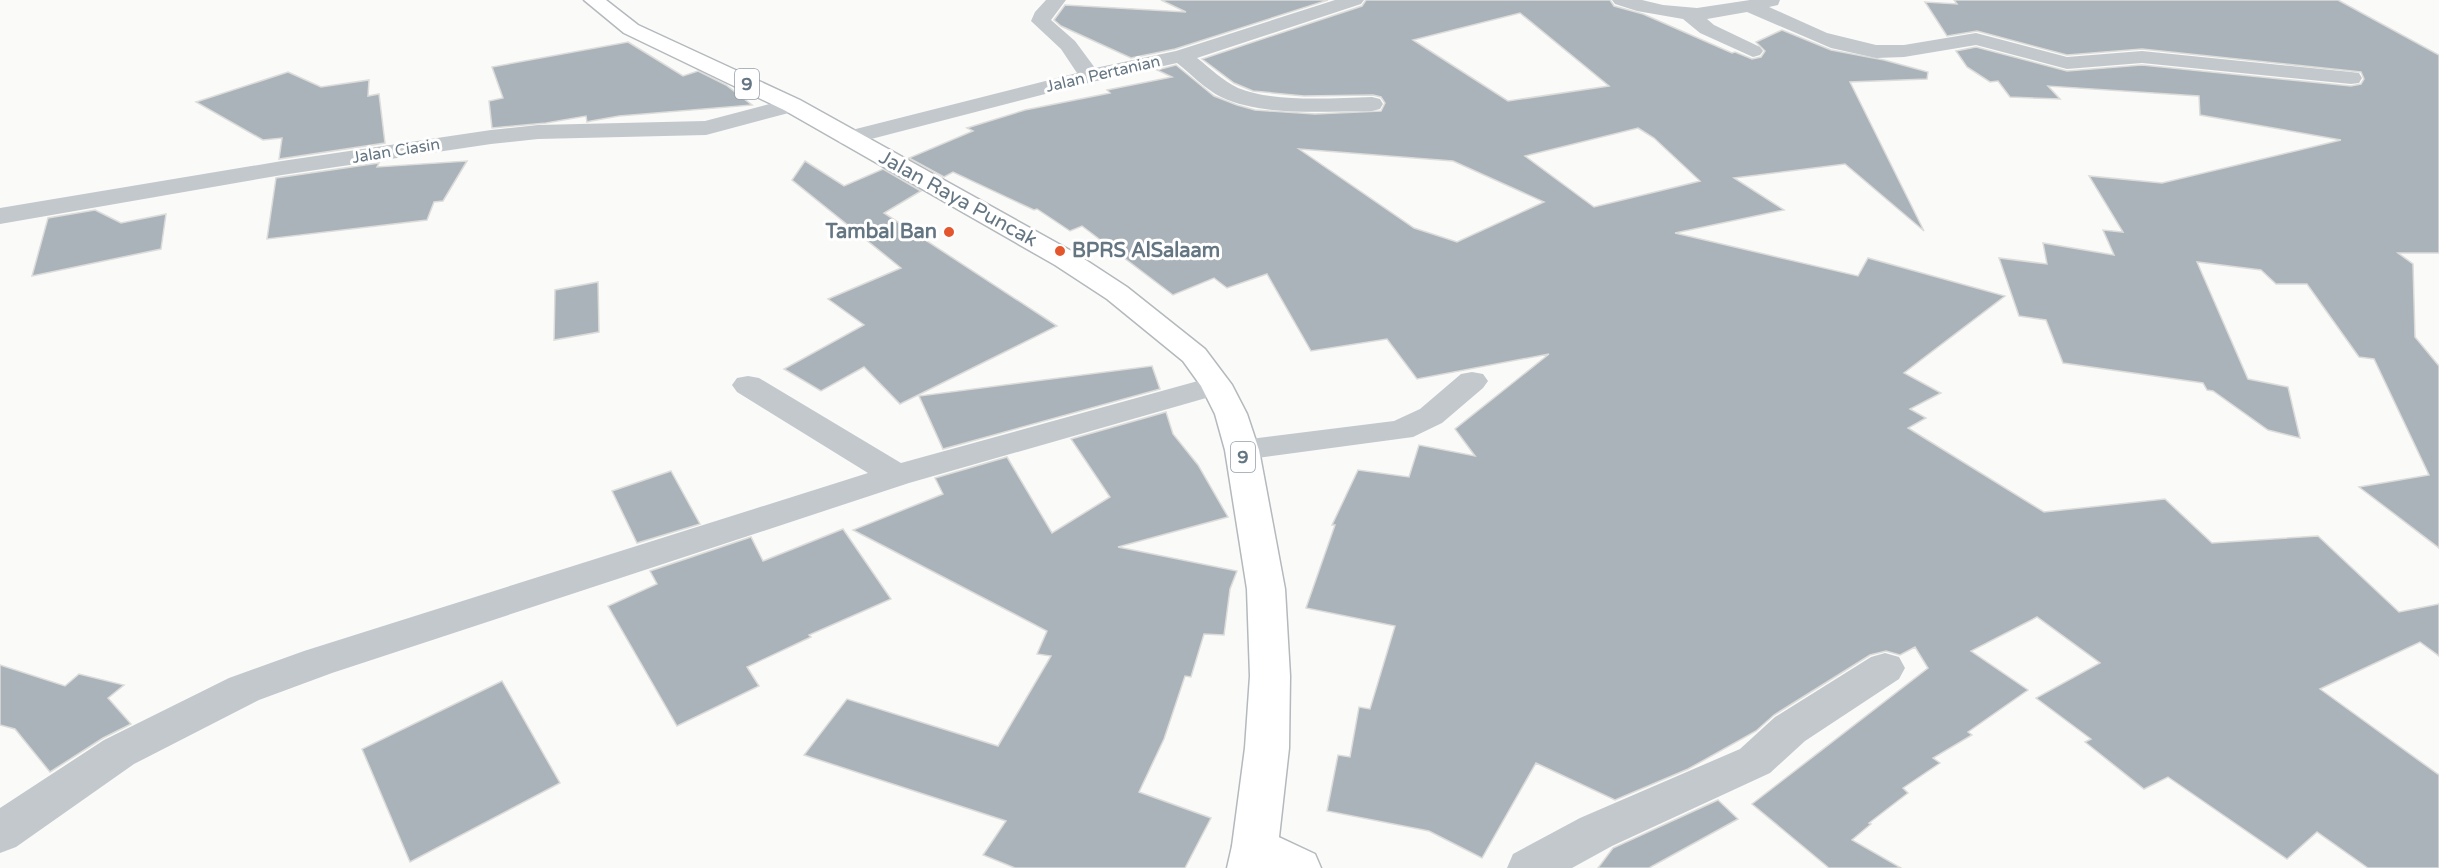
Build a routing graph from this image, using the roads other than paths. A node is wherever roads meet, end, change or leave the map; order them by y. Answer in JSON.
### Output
{"nodes":[{"id":1,"x":594,"y":0,"type":"edge"},
{"id":2,"x":1056,"y":0,"type":"edge"},
{"id":3,"x":1622,"y":0,"type":"edge"},
{"id":4,"x":1776,"y":0,"type":"edge"},
{"id":5,"x":1343,"y":1,"type":"edge"},
{"id":6,"x":1749,"y":6,"type":"junction"},
{"id":7,"x":1690,"y":15,"type":"junction"},
{"id":8,"x":1753,"y":51,"type":"dead end"},
{"id":9,"x":1181,"y":56,"type":"junction"},
{"id":10,"x":1090,"y":76,"type":"junction"},
{"id":11,"x":2351,"y":78,"type":"dead end"},
{"id":12,"x":1372,"y":104,"type":"dead end"},
{"id":13,"x":792,"y":105,"type":"junction"},
{"id":14,"x":848,"y":138,"type":"junction"},
{"id":15,"x":0,"y":216,"type":"edge"},
{"id":16,"x":1472,"y":381,"type":"dead end"},
{"id":17,"x":748,"y":385,"type":"dead end"},
{"id":18,"x":1216,"y":385,"type":"junction"},
{"id":19,"x":1242,"y":450,"type":"junction"},
{"id":20,"x":897,"y":475,"type":"junction"},
{"id":21,"x":1885,"y":668,"type":"dead end"},
{"id":22,"x":4,"y":824,"type":"edge"},
{"id":23,"x":1252,"y":857,"type":"edge"},
{"id":24,"x":1298,"y":868,"type":"edge"},
{"id":25,"x":1530,"y":868,"type":"edge"}],
"edges":[{"from":1,"to":13,"type":"main road","name":"Jalan Raya Puncak","number":"9"},
{"from":2,"to":10,"type":"street"},
{"from":3,"to":7,"type":"street"},
{"from":4,"to":6,"type":"street"},
{"from":5,"to":9,"type":"street","name":"Jalan Pertanian"},
{"from":6,"to":7,"type":"street"},
{"from":6,"to":11,"type":"street"},
{"from":7,"to":8,"type":"street"},
{"from":9,"to":10,"type":"street","name":"Jalan Pertanian"},
{"from":9,"to":12,"type":"street"},
{"from":10,"to":14,"type":"street","name":"Jalan Pertanian"},
{"from":13,"to":14,"type":"main road","name":"Jalan Raya Puncak","number":"9"},
{"from":13,"to":15,"type":"street","name":"Jalan Ciasin"},
{"from":14,"to":18,"type":"main road","name":"Jalan Raya Puncak","number":"9"},
{"from":16,"to":19,"type":"street"},
{"from":17,"to":20,"type":"street"},
{"from":18,"to":19,"type":"main road","name":"Jalan Raya Puncak","number":"9"},
{"from":18,"to":20,"type":"street"},
{"from":19,"to":23,"type":"main road","name":"Jalan Raya Puncak","number":"9"},
{"from":20,"to":22,"type":"street"},
{"from":21,"to":25,"type":"street"},
{"from":23,"to":24,"type":"main road"}]}
